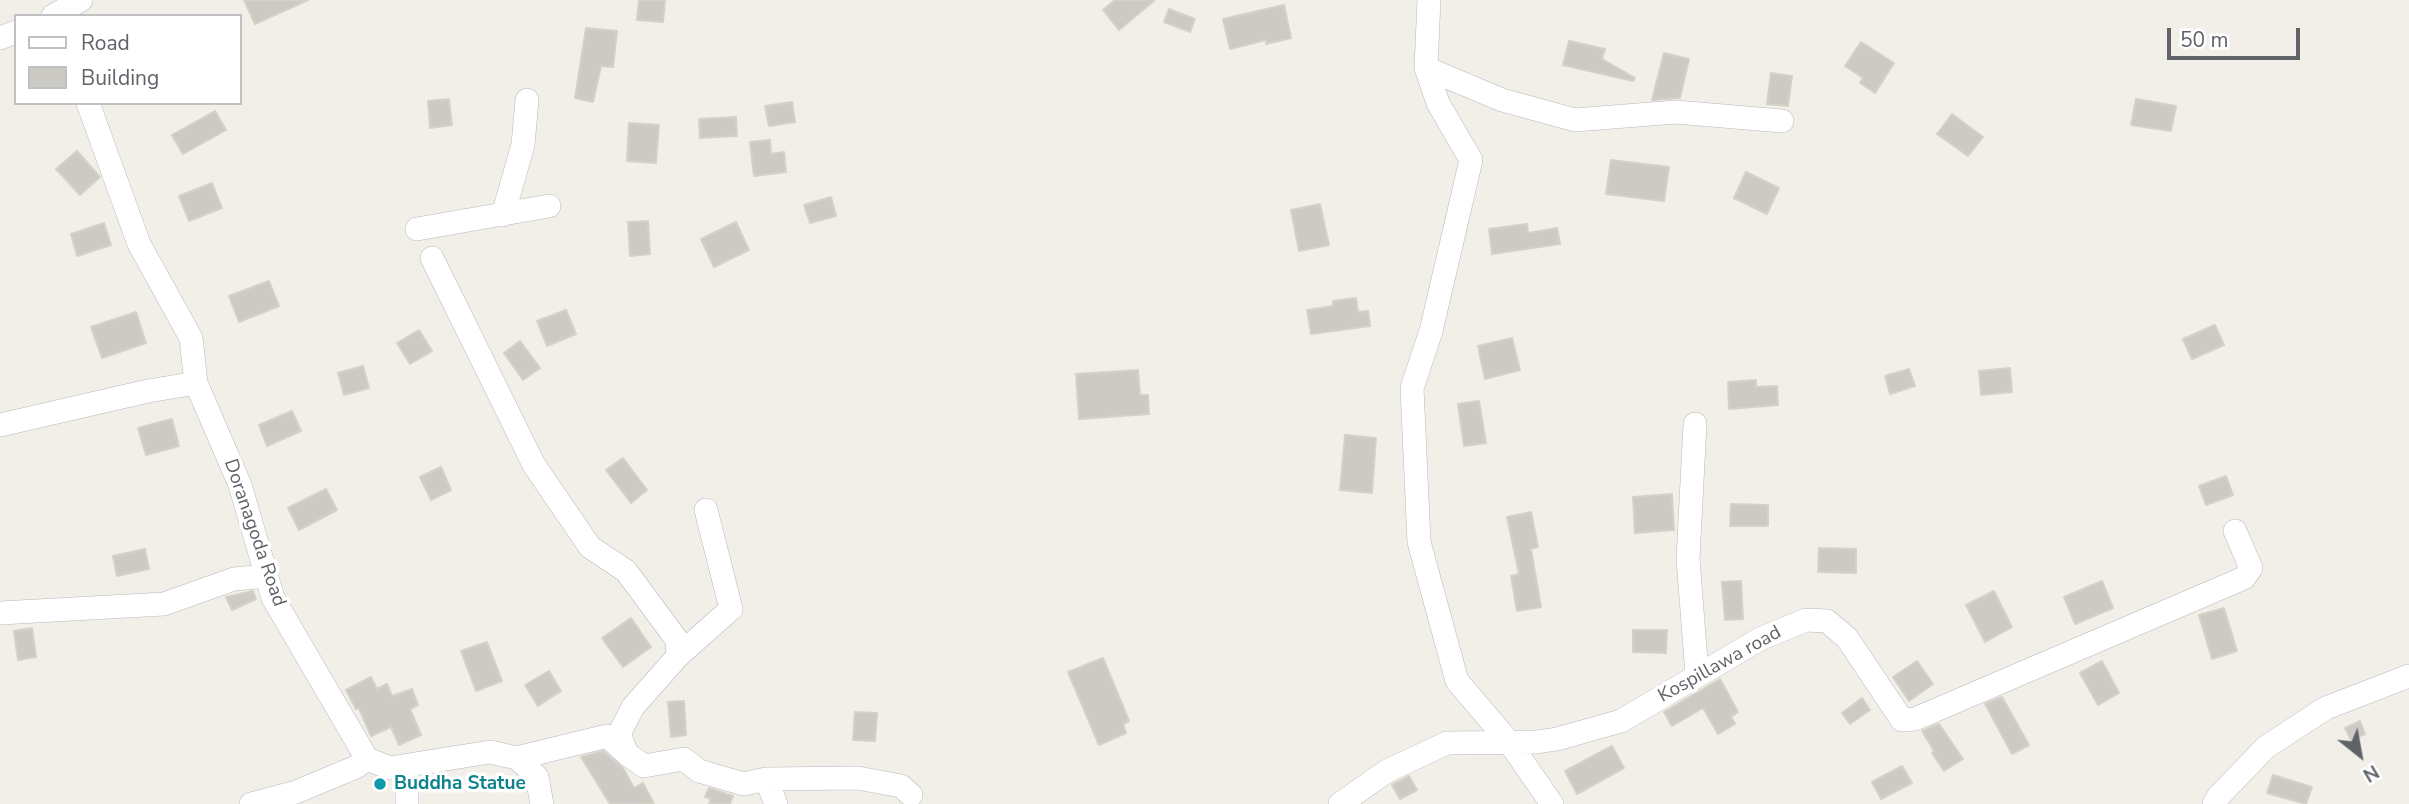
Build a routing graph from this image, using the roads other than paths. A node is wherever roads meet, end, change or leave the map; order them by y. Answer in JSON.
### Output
{"nodes":[{"id":1,"x":81,"y":0,"type":"edge"},
{"id":2,"x":1429,"y":0,"type":"edge"},
{"id":3,"x":56,"y":14,"type":"edge"},
{"id":4,"x":1426,"y":68,"type":"junction"},
{"id":5,"x":527,"y":100,"type":"dead end"},
{"id":6,"x":89,"y":105,"type":"edge"},
{"id":7,"x":1782,"y":121,"type":"dead end"},
{"id":8,"x":549,"y":206,"type":"dead end"},
{"id":9,"x":503,"y":215,"type":"junction"},
{"id":10,"x":417,"y":229,"type":"dead end"},
{"id":11,"x":432,"y":257,"type":"dead end"},
{"id":12,"x":196,"y":383,"type":"junction"},
{"id":13,"x":1695,"y":424,"type":"dead end"},
{"id":14,"x":0,"y":425,"type":"edge"},
{"id":15,"x":706,"y":510,"type":"dead end"},
{"id":16,"x":2235,"y":531,"type":"dead end"},
{"id":17,"x":266,"y":576,"type":"junction"},
{"id":18,"x":0,"y":613,"type":"edge"},
{"id":19,"x":678,"y":656,"type":"junction"},
{"id":20,"x":1697,"y":674,"type":"junction"},
{"id":21,"x":2409,"y":676,"type":"edge"},
{"id":22,"x":1509,"y":742,"type":"junction"},
{"id":23,"x":627,"y":754,"type":"junction"},
{"id":24,"x":517,"y":758,"type":"junction"},
{"id":25,"x":367,"y":760,"type":"junction"},
{"id":26,"x":407,"y":766,"type":"junction"},
{"id":27,"x":766,"y":779,"type":"junction"},
{"id":28,"x":911,"y":796,"type":"dead end"},
{"id":29,"x":251,"y":804,"type":"edge"},
{"id":30,"x":407,"y":804,"type":"edge"},
{"id":31,"x":542,"y":804,"type":"edge"},
{"id":32,"x":776,"y":804,"type":"edge"},
{"id":33,"x":1340,"y":804,"type":"edge"},
{"id":34,"x":1552,"y":804,"type":"edge"},
{"id":35,"x":2214,"y":804,"type":"edge"}],
"edges":[{"from":1,"to":3,"type":"street"},
{"from":2,"to":4,"type":"street"},
{"from":4,"to":7,"type":"street"},
{"from":4,"to":22,"type":"street"},
{"from":5,"to":9,"type":"street"},
{"from":6,"to":12,"type":"street","name":"Doranagoda Road"},
{"from":8,"to":9,"type":"street"},
{"from":9,"to":10,"type":"street"},
{"from":11,"to":19,"type":"street"},
{"from":12,"to":14,"type":"street"},
{"from":12,"to":17,"type":"street","name":"Doranagoda Road"},
{"from":13,"to":20,"type":"street"},
{"from":15,"to":19,"type":"street"},
{"from":16,"to":20,"type":"street","name":"Kospillawa road"},
{"from":17,"to":18,"type":"street"},
{"from":17,"to":25,"type":"street","name":"Doranagoda Road"},
{"from":19,"to":23,"type":"street"},
{"from":20,"to":22,"type":"street","name":"Kospillawa road"},
{"from":21,"to":35,"type":"street"},
{"from":22,"to":33,"type":"street","name":"Kospillawa road"},
{"from":22,"to":34,"type":"street"},
{"from":23,"to":24,"type":"street"},
{"from":23,"to":27,"type":"street"},
{"from":24,"to":26,"type":"street"},
{"from":24,"to":31,"type":"street"},
{"from":25,"to":26,"type":"street"},
{"from":25,"to":29,"type":"street"},
{"from":26,"to":30,"type":"street"},
{"from":27,"to":28,"type":"street"},
{"from":27,"to":32,"type":"street"}]}
